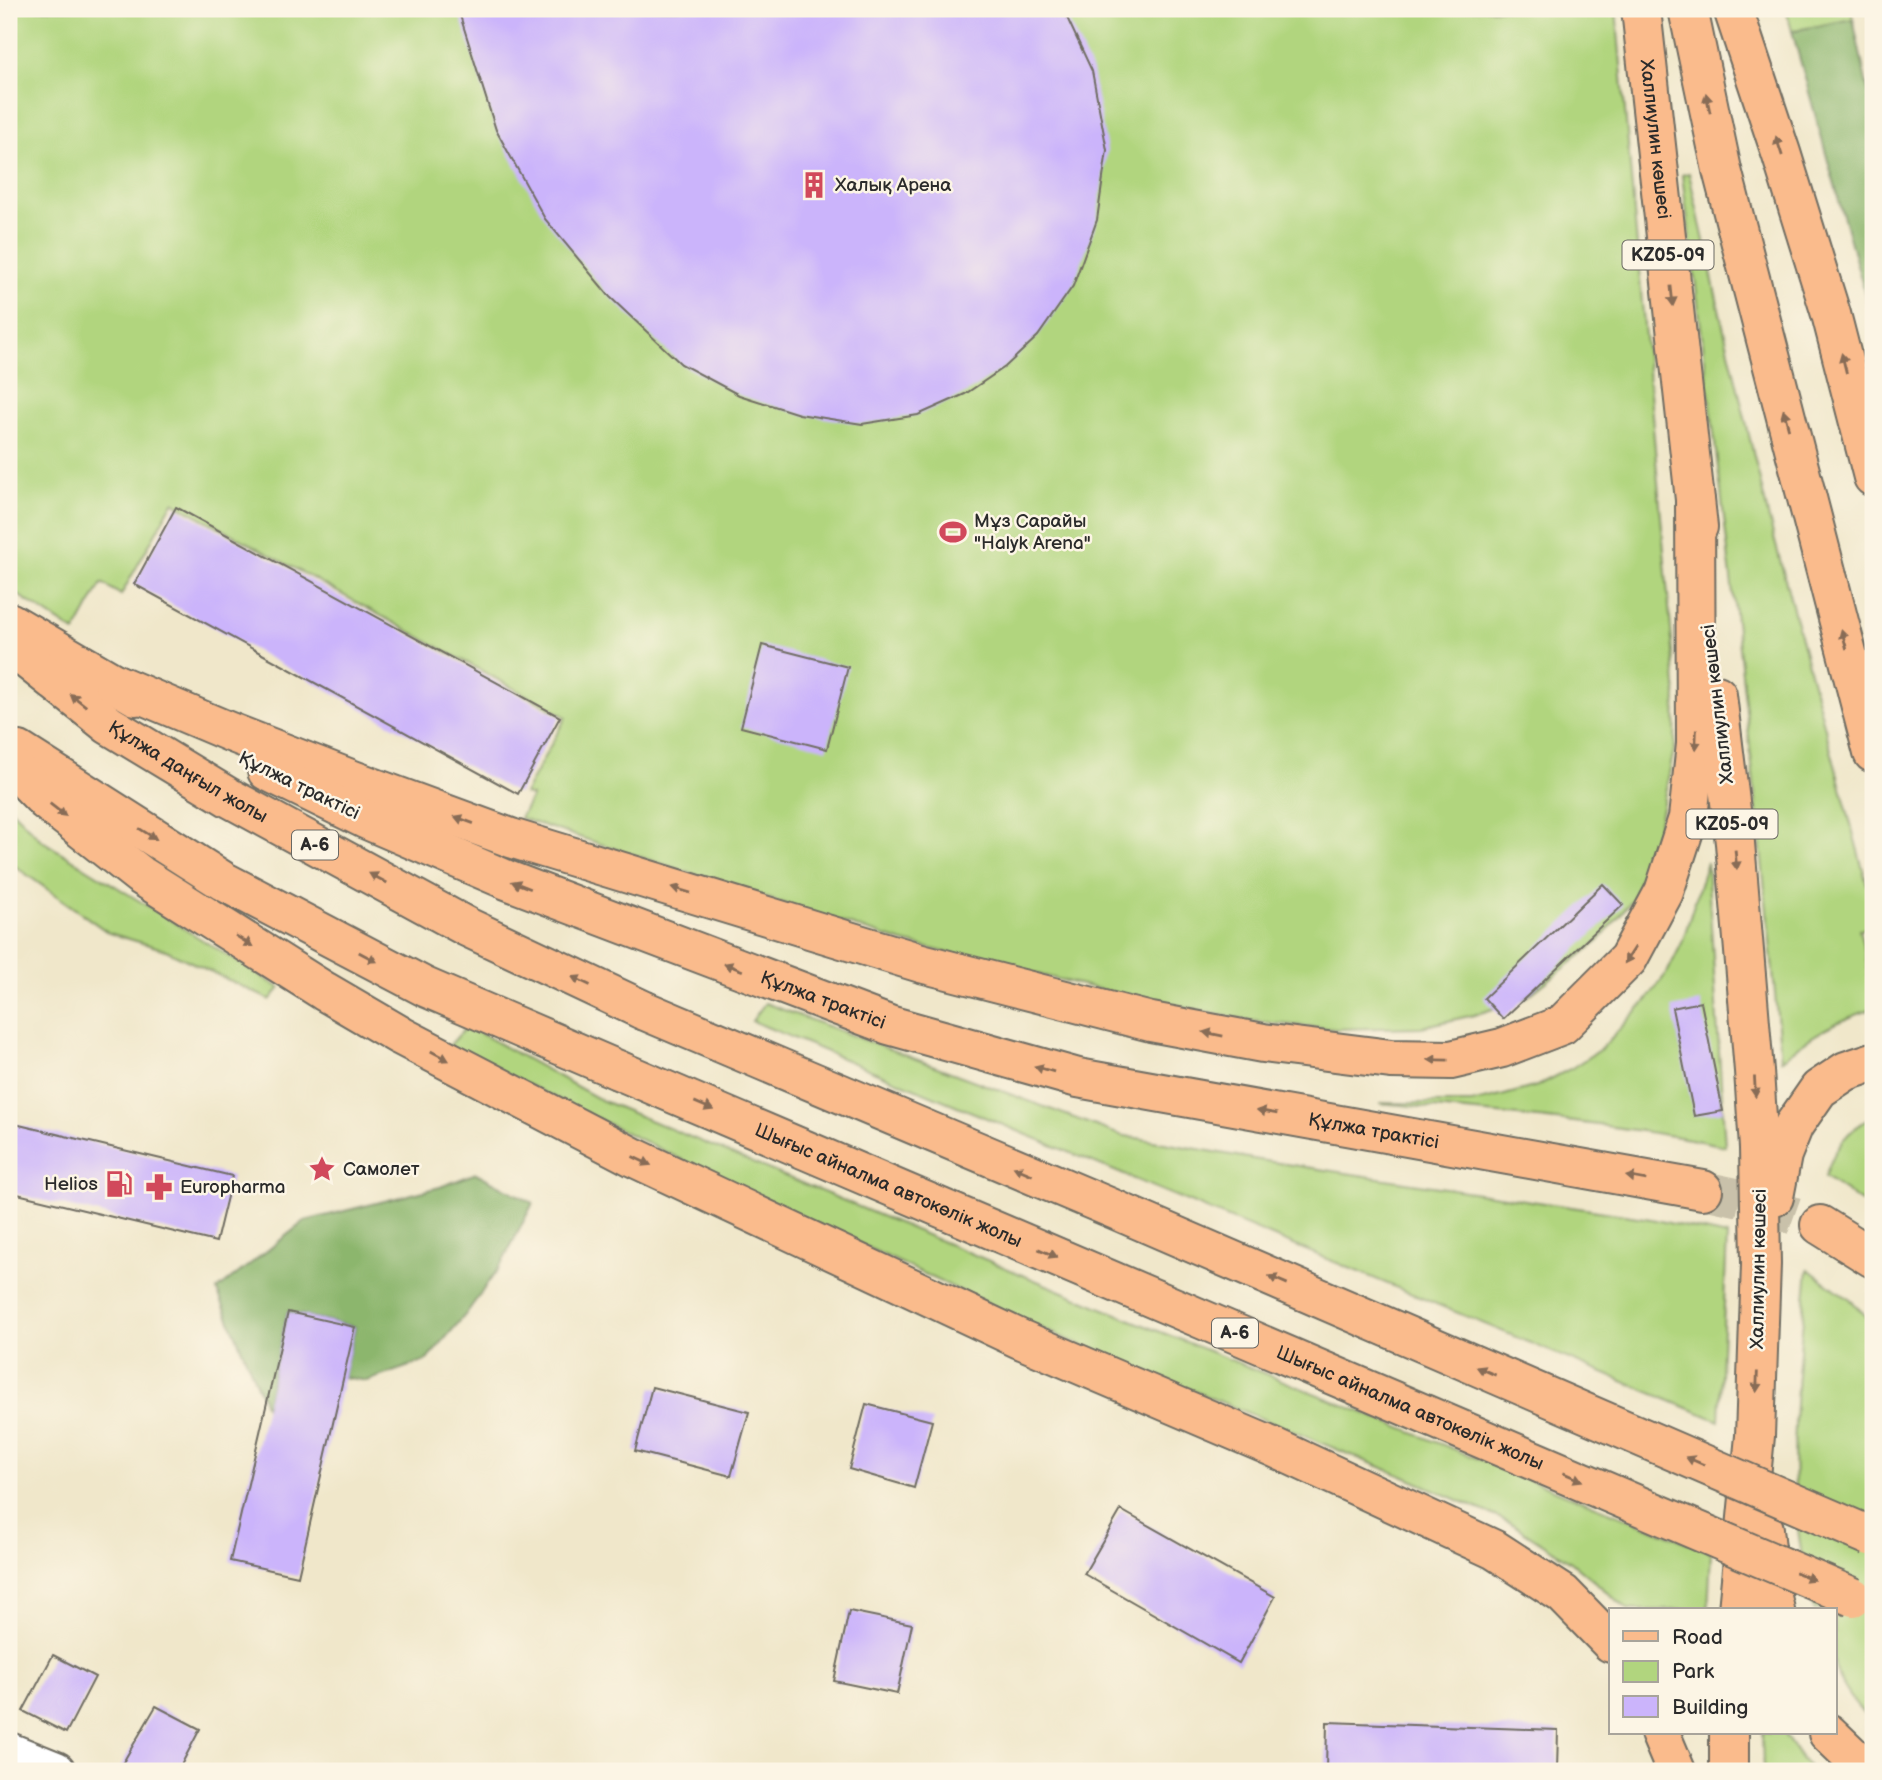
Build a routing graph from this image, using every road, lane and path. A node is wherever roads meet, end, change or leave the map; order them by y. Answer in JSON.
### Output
{"nodes":[{"id":1,"x":1641,"y":9,"type":"edge"},
{"id":2,"x":1688,"y":9,"type":"edge"},
{"id":3,"x":1733,"y":9,"type":"edge"},
{"id":4,"x":1873,"y":477,"type":"edge"},
{"id":5,"x":1695,"y":500,"type":"junction"},
{"id":6,"x":9,"y":622,"type":"edge"},
{"id":7,"x":9,"y":645,"type":"edge"},
{"id":8,"x":114,"y":683,"type":"junction"},
{"id":9,"x":9,"y":744,"type":"edge"},
{"id":10,"x":1873,"y":753,"type":"edge"},
{"id":11,"x":9,"y":763,"type":"edge"},
{"id":12,"x":1873,"y":1062,"type":"edge"},
{"id":13,"x":1703,"y":1189,"type":"tunnel mouth"},
{"id":14,"x":1820,"y":1226,"type":"tunnel mouth"},
{"id":15,"x":1873,"y":1258,"type":"edge"},
{"id":16,"x":1761,"y":1264,"type":"junction"},
{"id":17,"x":1755,"y":1436,"type":"junction"},
{"id":18,"x":1872,"y":1537,"type":"edge"},
{"id":19,"x":1863,"y":1601,"type":"edge"},
{"id":20,"x":1738,"y":1608,"type":"edge"},
{"id":21,"x":1775,"y":1608,"type":"edge"},
{"id":22,"x":1609,"y":1641,"type":"edge"},
{"id":23,"x":1660,"y":1734,"type":"edge"},
{"id":24,"x":1729,"y":1734,"type":"edge"},
{"id":25,"x":1829,"y":1734,"type":"edge"},
{"id":26,"x":9,"y":1752,"type":"edge"},
{"id":27,"x":56,"y":1771,"type":"edge"},
{"id":28,"x":1676,"y":1771,"type":"edge"},
{"id":29,"x":1729,"y":1771,"type":"edge"},
{"id":30,"x":1873,"y":1771,"type":"edge"}],
"edges":[{"from":1,"to":5,"type":"main road","name":"Халлиулин көшесі","number":"KZ05-09","one_way":true},
{"from":10,"to":2,"type":"main road","one_way":true},
{"from":4,"to":3,"type":"main road","one_way":true},
{"from":5,"to":8,"type":"main road","one_way":true},
{"from":5,"to":16,"type":"main road","name":"Халлиулин көшесі","number":"KZ05-09","one_way":true},
{"from":6,"to":8,"type":"main road","name":"Құлжа трактісі"},
{"from":18,"to":7,"type":"main road","name":"Құлжа даңғыл жолы","number":"A-6","one_way":true,"bridge":true},
{"from":13,"to":8,"type":"main road","name":"Құлжа трактісі","one_way":true},
{"from":9,"to":19,"type":"main road","name":"Шығыс айналма автокөлік жолы","number":"A-6","one_way":true,"bridge":true},
{"from":11,"to":22,"type":"main road","one_way":true},
{"from":12,"to":16,"type":"main road"},
{"from":14,"to":15,"type":"main road"},
{"from":16,"to":17,"type":"main road","name":"Халлиулин көшесі","one_way":true},
{"from":17,"to":20,"type":"main road","name":"Халлиулин көшесі"},
{"from":17,"to":21,"type":"main road"},
{"from":23,"to":28,"type":"main road"},
{"from":24,"to":29,"type":"main road"},
{"from":25,"to":30,"type":"main road"},
{"from":26,"to":27,"type":"street"}]}
